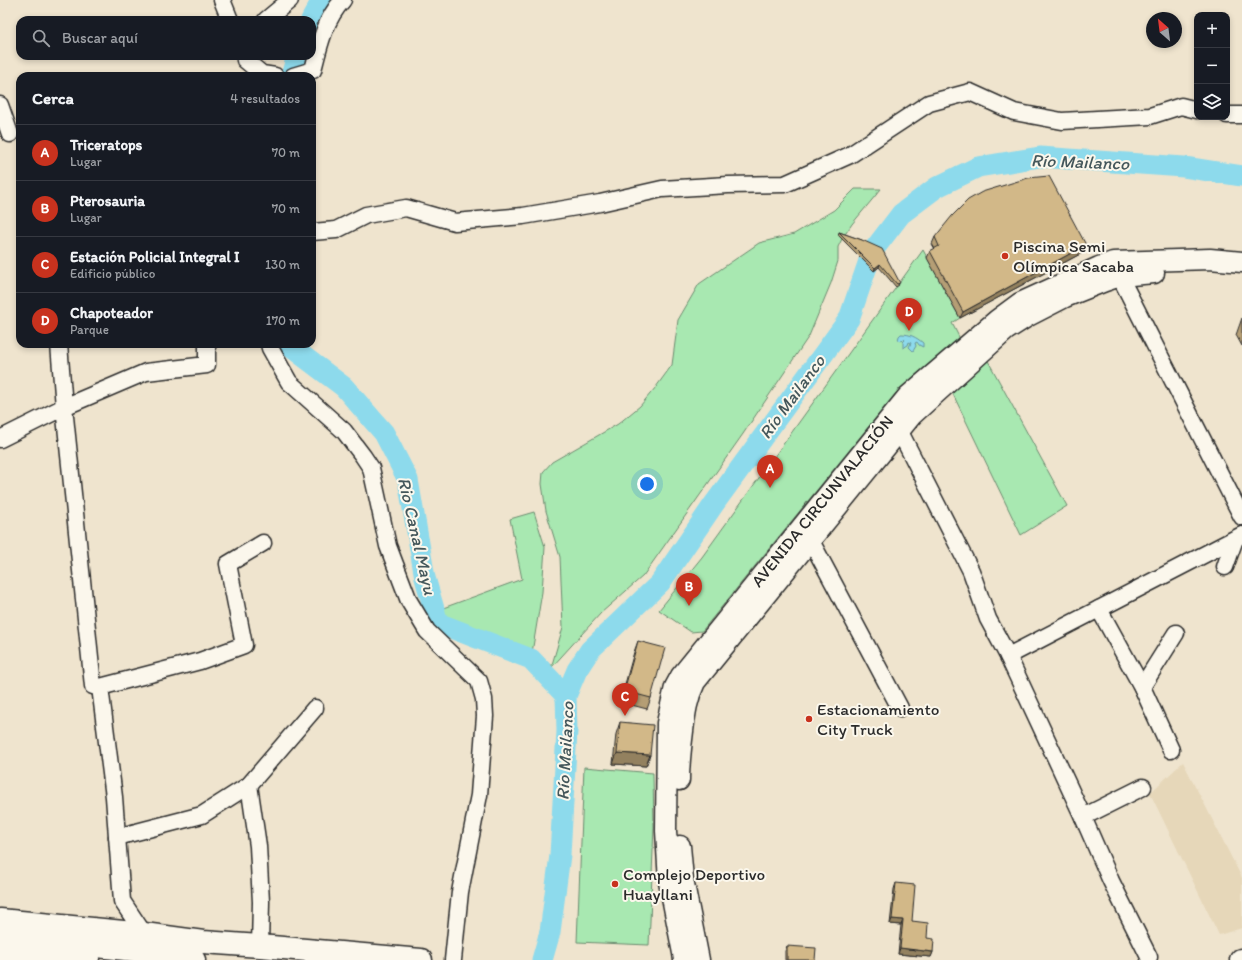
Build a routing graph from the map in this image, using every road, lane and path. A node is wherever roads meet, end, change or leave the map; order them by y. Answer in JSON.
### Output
{"nodes":[{"id":1,"x":222,"y":0,"type":"edge"},
{"id":2,"x":290,"y":0,"type":"edge"},
{"id":3,"x":343,"y":0,"type":"edge"},
{"id":4,"x":228,"y":16,"type":"edge"},
{"id":5,"x":271,"y":16,"type":"edge"},
{"id":6,"x":316,"y":56,"type":"edge"},
{"id":7,"x":315,"y":60,"type":"edge"},
{"id":8,"x":244,"y":62,"type":"edge"},
{"id":9,"x":259,"y":72,"type":"edge"},
{"id":10,"x":306,"y":72,"type":"edge"},
{"id":11,"x":0,"y":105,"type":"edge"},
{"id":12,"x":1194,"y":109,"type":"edge"},
{"id":13,"x":1230,"y":115,"type":"edge"},
{"id":14,"x":1242,"y":116,"type":"edge"},
{"id":15,"x":10,"y":134,"type":"edge"},
{"id":16,"x":316,"y":232,"type":"edge"},
{"id":17,"x":1242,"y":262,"type":"edge"},
{"id":18,"x":1116,"y":269,"type":"junction"},
{"id":19,"x":1242,"y":276,"type":"edge"},
{"id":20,"x":59,"y":348,"type":"edge"},
{"id":21,"x":207,"y":348,"type":"edge"},
{"id":22,"x":270,"y":348,"type":"edge"},
{"id":23,"x":64,"y":407,"type":"junction"},
{"id":24,"x":893,"y":426,"type":"junction"},
{"id":25,"x":0,"y":439,"type":"edge"},
{"id":26,"x":1242,"y":517,"type":"edge"},
{"id":27,"x":1238,"y":537,"type":"edge"},
{"id":28,"x":810,"y":539,"type":"junction"},
{"id":29,"x":263,"y":543,"type":"dead end"},
{"id":30,"x":1225,"y":567,"type":"dead end"},
{"id":31,"x":1099,"y":609,"type":"junction"},
{"id":32,"x":1176,"y":633,"type":"dead end"},
{"id":33,"x":1008,"y":656,"type":"junction"},
{"id":34,"x":706,"y":657,"type":"junction"},
{"id":35,"x":100,"y":687,"type":"junction"},
{"id":36,"x":1142,"y":687,"type":"junction"},
{"id":37,"x":315,"y":708,"type":"dead end"},
{"id":38,"x":900,"y":708,"type":"dead end"},
{"id":39,"x":676,"y":720,"type":"junction"},
{"id":40,"x":1171,"y":750,"type":"dead end"},
{"id":41,"x":249,"y":785,"type":"junction"},
{"id":42,"x":1143,"y":787,"type":"dead end"},
{"id":43,"x":1083,"y":817,"type":"junction"},
{"id":44,"x":117,"y":837,"type":"junction"},
{"id":45,"x":0,"y":920,"type":"edge"},
{"id":46,"x":144,"y":934,"type":"junction"},
{"id":47,"x":0,"y":936,"type":"edge"},
{"id":48,"x":0,"y":944,"type":"edge"},
{"id":49,"x":260,"y":946,"type":"junction"},
{"id":50,"x":0,"y":954,"type":"edge"},
{"id":51,"x":1149,"y":957,"type":"dead end"},
{"id":52,"x":123,"y":960,"type":"edge"},
{"id":53,"x":186,"y":960,"type":"edge"},
{"id":54,"x":194,"y":960,"type":"edge"},
{"id":55,"x":421,"y":960,"type":"edge"},
{"id":56,"x":453,"y":960,"type":"edge"},
{"id":57,"x":684,"y":960,"type":"edge"},
{"id":58,"x":700,"y":960,"type":"edge"}],
"edges":[{"from":1,"to":4,"type":"street"},
{"from":2,"to":5,"type":"street"},
{"from":3,"to":6,"type":"street"},
{"from":7,"to":10,"type":"street"},
{"from":8,"to":9,"type":"street"},
{"from":11,"to":15,"type":"street"},
{"from":12,"to":16,"type":"street"},
{"from":13,"to":14,"type":"street"},
{"from":17,"to":18,"type":"main road","name":"AVENIDA CIRCUNVALACIÓN"},
{"from":18,"to":19,"type":"main road","name":"AVENIDA CIRCUNVALACIÓN"},
{"from":18,"to":24,"type":"main road","name":"AVENIDA CIRCUNVALACIÓN"},
{"from":18,"to":26,"type":"street"},
{"from":20,"to":23,"type":"street"},
{"from":21,"to":23,"type":"street"},
{"from":22,"to":56,"type":"street"},
{"from":23,"to":25,"type":"street"},
{"from":23,"to":35,"type":"street"},
{"from":24,"to":28,"type":"main road","name":"AVENIDA CIRCUNVALACIÓN"},
{"from":24,"to":33,"type":"street"},
{"from":24,"to":34,"type":"main road","name":"AVENIDA CIRCUNVALACIÓN"},
{"from":27,"to":30,"type":"street"},
{"from":27,"to":31,"type":"street"},
{"from":28,"to":34,"type":"main road","name":"AVENIDA CIRCUNVALACIÓN"},
{"from":28,"to":38,"type":"street"},
{"from":29,"to":35,"type":"street"},
{"from":31,"to":33,"type":"street"},
{"from":31,"to":36,"type":"street"},
{"from":32,"to":36,"type":"street"},
{"from":33,"to":43,"type":"street"},
{"from":34,"to":39,"type":"main road","name":"AVENIDA CIRCUNVALACIÓN"},
{"from":35,"to":44,"type":"street"},
{"from":36,"to":40,"type":"street"},
{"from":37,"to":41,"type":"street"},
{"from":39,"to":57,"type":"main road","name":"AVENIDA CIRCUNVALACIÓN"},
{"from":39,"to":58,"type":"main road","name":"AVENIDA CIRCUNVALACIÓN"},
{"from":41,"to":44,"type":"street"},
{"from":41,"to":49,"type":"street"},
{"from":42,"to":43,"type":"street"},
{"from":43,"to":51,"type":"street"},
{"from":44,"to":46,"type":"street"},
{"from":45,"to":46,"type":"highway"},
{"from":46,"to":49,"type":"highway"},
{"from":47,"to":54,"type":"highway"},
{"from":48,"to":53,"type":"highway"},
{"from":49,"to":55,"type":"highway"},
{"from":50,"to":52,"type":"highway"}]}
